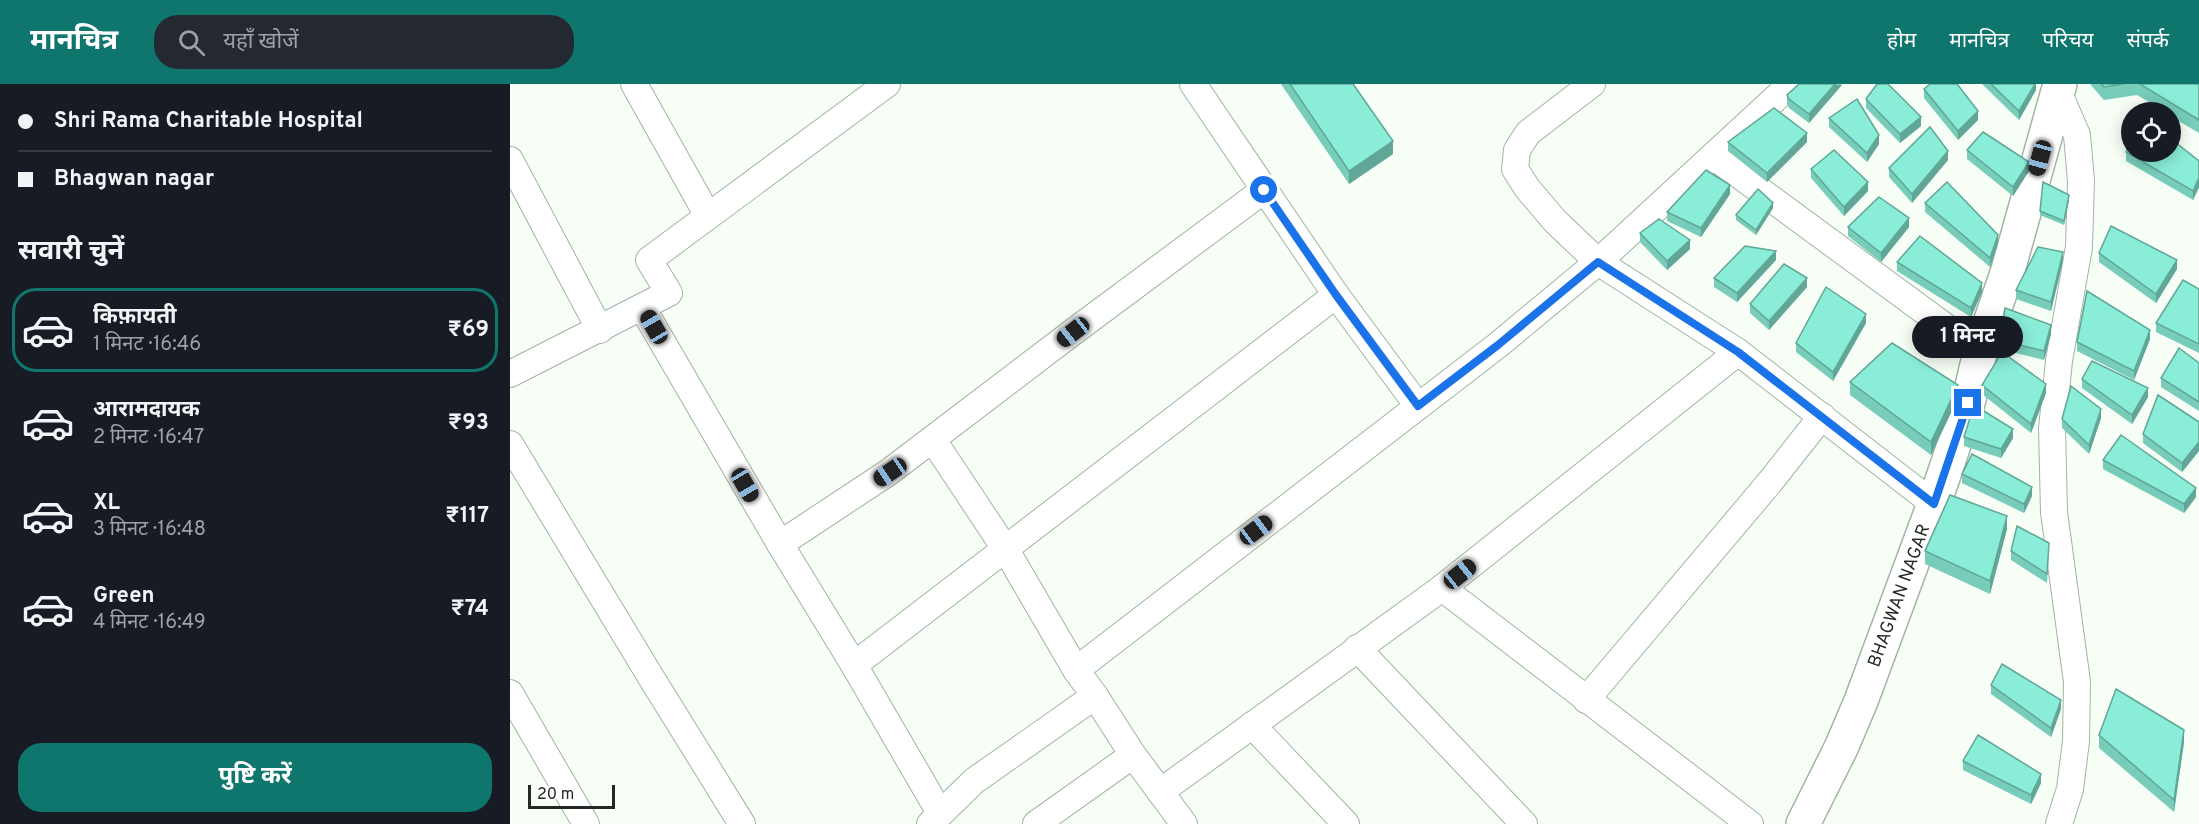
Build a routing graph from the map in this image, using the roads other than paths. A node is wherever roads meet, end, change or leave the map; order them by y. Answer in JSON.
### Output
{"nodes":[{"id":1,"x":634,"y":84,"type":"edge"},
{"id":2,"x":887,"y":84,"type":"edge"},
{"id":3,"x":1193,"y":84,"type":"edge"},
{"id":4,"x":1592,"y":84,"type":"edge"},
{"id":5,"x":1791,"y":84,"type":"edge"},
{"id":6,"x":2059,"y":87,"type":"edge"},
{"id":7,"x":1713,"y":156,"type":"junction"},
{"id":8,"x":510,"y":160,"type":"edge"},
{"id":9,"x":1264,"y":190,"type":"junction"},
{"id":10,"x":708,"y":216,"type":"junction"},
{"id":11,"x":1598,"y":262,"type":"junction"},
{"id":12,"x":1336,"y":295,"type":"junction"},
{"id":13,"x":642,"y":307,"type":"junction"},
{"id":14,"x":600,"y":330,"type":"junction"},
{"id":15,"x":1738,"y":352,"type":"junction"},
{"id":16,"x":1980,"y":352,"type":"junction"},
{"id":17,"x":510,"y":374,"type":"edge"},
{"id":18,"x":1418,"y":406,"type":"junction"},
{"id":19,"x":1821,"y":416,"type":"junction"},
{"id":20,"x":933,"y":440,"type":"junction"},
{"id":21,"x":510,"y":444,"type":"edge"},
{"id":22,"x":1934,"y":504,"type":"junction"},
{"id":23,"x":780,"y":544,"type":"junction"},
{"id":24,"x":1006,"y":550,"type":"junction"},
{"id":25,"x":1442,"y":588,"type":"junction"},
{"id":26,"x":1357,"y":648,"type":"junction"},
{"id":27,"x":854,"y":665,"type":"junction"},
{"id":28,"x":1076,"y":670,"type":"junction"},
{"id":29,"x":510,"y":693,"type":"edge"},
{"id":30,"x":1095,"y":696,"type":"junction"},
{"id":31,"x":1586,"y":700,"type":"junction"},
{"id":32,"x":1252,"y":725,"type":"junction"},
{"id":33,"x":1133,"y":755,"type":"junction"},
{"id":34,"x":1160,"y":792,"type":"junction"},
{"id":35,"x":935,"y":818,"type":"edge"},
{"id":36,"x":586,"y":824,"type":"edge"},
{"id":37,"x":742,"y":824,"type":"edge"},
{"id":38,"x":1036,"y":824,"type":"edge"},
{"id":39,"x":1184,"y":824,"type":"edge"},
{"id":40,"x":1346,"y":824,"type":"edge"},
{"id":41,"x":1524,"y":824,"type":"edge"},
{"id":42,"x":1750,"y":824,"type":"edge"},
{"id":43,"x":1803,"y":824,"type":"edge"},
{"id":44,"x":2059,"y":824,"type":"edge"}],
"edges":[{"from":1,"to":10,"type":"street"},
{"from":2,"to":10,"type":"street"},
{"from":3,"to":9,"type":"street"},
{"from":4,"to":11,"type":"street"},
{"from":5,"to":7,"type":"street"},
{"from":6,"to":16,"type":"street","name":"BHAGWAN NAGAR"},
{"from":6,"to":44,"type":"street"},
{"from":7,"to":11,"type":"street"},
{"from":7,"to":16,"type":"street"},
{"from":8,"to":14,"type":"street"},
{"from":9,"to":12,"type":"street"},
{"from":9,"to":20,"type":"street"},
{"from":10,"to":13,"type":"street"},
{"from":11,"to":15,"type":"street"},
{"from":11,"to":18,"type":"street"},
{"from":12,"to":18,"type":"street"},
{"from":12,"to":24,"type":"street"},
{"from":13,"to":14,"type":"street"},
{"from":13,"to":23,"type":"street"},
{"from":14,"to":17,"type":"street"},
{"from":15,"to":19,"type":"street"},
{"from":15,"to":25,"type":"street"},
{"from":16,"to":22,"type":"street","name":"BHAGWAN NAGAR"},
{"from":18,"to":28,"type":"street"},
{"from":19,"to":22,"type":"street"},
{"from":19,"to":31,"type":"street"},
{"from":20,"to":23,"type":"street"},
{"from":20,"to":24,"type":"street"},
{"from":21,"to":37,"type":"street"},
{"from":22,"to":43,"type":"street","name":"BHAGWAN NAGAR"},
{"from":23,"to":27,"type":"street"},
{"from":24,"to":27,"type":"street"},
{"from":24,"to":28,"type":"street"},
{"from":25,"to":26,"type":"street"},
{"from":25,"to":31,"type":"street"},
{"from":26,"to":32,"type":"street"},
{"from":26,"to":41,"type":"street"},
{"from":27,"to":35,"type":"street"},
{"from":28,"to":30,"type":"street"},
{"from":29,"to":36,"type":"street"},
{"from":30,"to":33,"type":"street"},
{"from":30,"to":35,"type":"street"},
{"from":31,"to":42,"type":"street"},
{"from":32,"to":34,"type":"street"},
{"from":32,"to":40,"type":"street"},
{"from":33,"to":34,"type":"street"},
{"from":33,"to":38,"type":"street"},
{"from":34,"to":39,"type":"street"}]}
